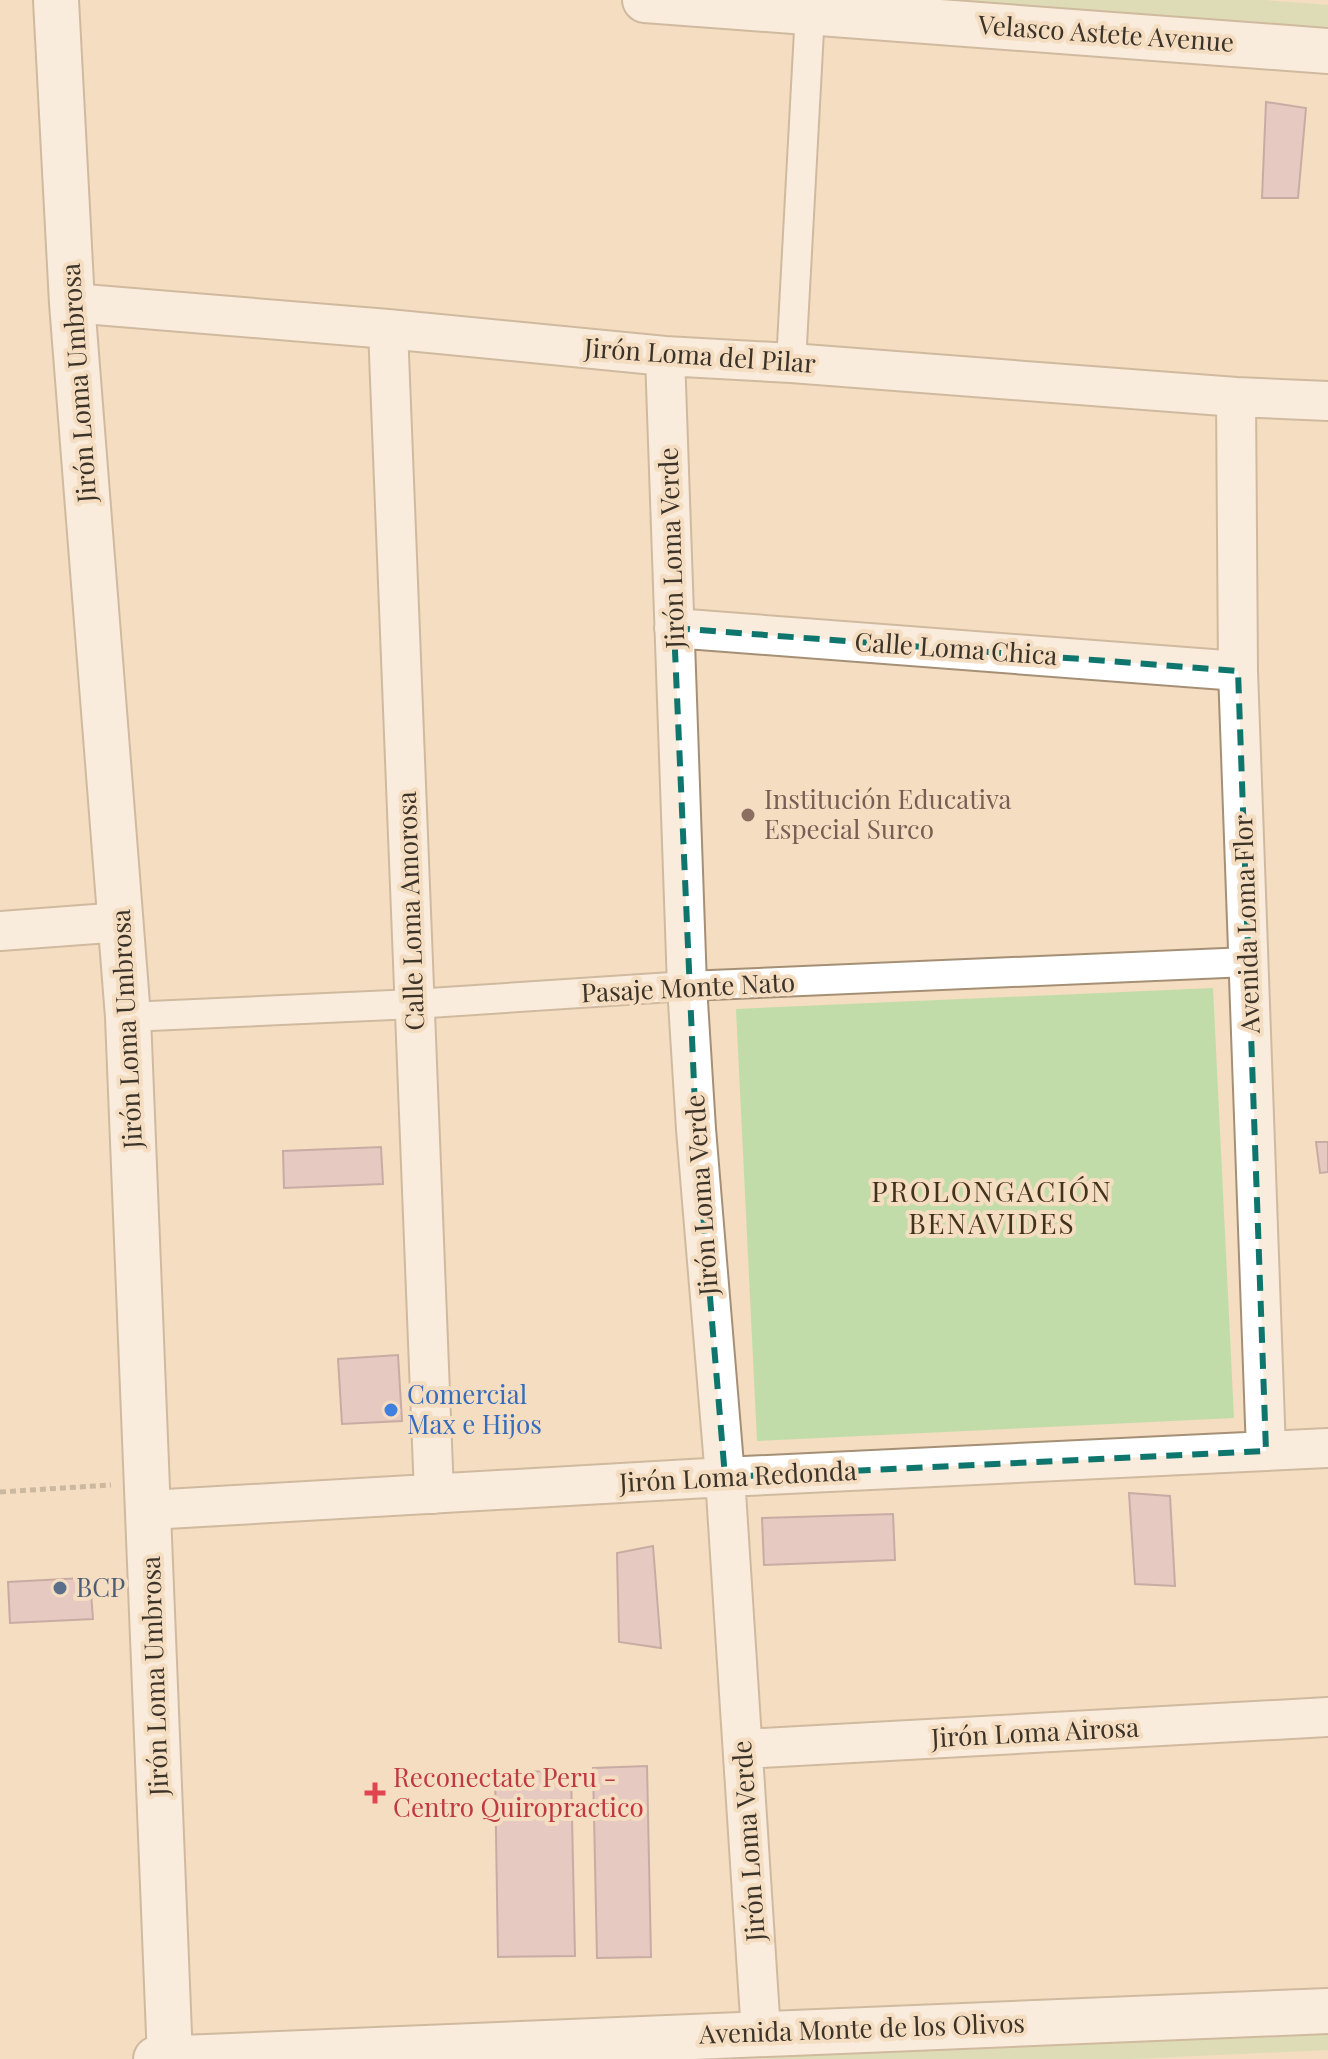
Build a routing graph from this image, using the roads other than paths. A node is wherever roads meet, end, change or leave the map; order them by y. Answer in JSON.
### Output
{"nodes":[{"id":1,"x":56,"y":0,"type":"edge"},
{"id":2,"x":645,"y":0,"type":"edge"},
{"id":3,"x":810,"y":12,"type":"junction"},
{"id":4,"x":1328,"y":51,"type":"edge"},
{"id":5,"x":72,"y":303,"type":"junction"},
{"id":6,"x":388,"y":329,"type":"junction"},
{"id":7,"x":665,"y":356,"type":"junction"},
{"id":8,"x":791,"y":363,"type":"junction"},
{"id":9,"x":1236,"y":397,"type":"junction"},
{"id":10,"x":1328,"y":401,"type":"edge"},
{"id":11,"x":674,"y":628,"type":"junction"},
{"id":12,"x":1238,"y":671,"type":"junction"},
{"id":13,"x":122,"y":922,"type":"junction"},
{"id":14,"x":0,"y":931,"type":"edge"},
{"id":15,"x":1248,"y":962,"type":"junction"},
{"id":16,"x":687,"y":986,"type":"junction"},
{"id":17,"x":414,"y":1004,"type":"junction"},
{"id":18,"x":128,"y":1017,"type":"junction"},
{"id":19,"x":1328,"y":1448,"type":"edge"},
{"id":20,"x":1266,"y":1451,"type":"junction"},
{"id":21,"x":725,"y":1477,"type":"junction"},
{"id":22,"x":434,"y":1494,"type":"junction"},
{"id":23,"x":148,"y":1498,"type":"junction"},
{"id":24,"x":1328,"y":1717,"type":"edge"},
{"id":25,"x":743,"y":1749,"type":"junction"},
{"id":26,"x":1328,"y":2011,"type":"edge"},
{"id":27,"x":761,"y":2033,"type":"junction"},
{"id":28,"x":156,"y":2059,"type":"edge"},
{"id":29,"x":170,"y":2059,"type":"edge"}],
"edges":[{"from":1,"to":5,"type":"street","name":"Jirón Loma Umbrosa"},
{"from":2,"to":3,"type":"street","name":"Velasco Astete Avenue"},
{"from":3,"to":4,"type":"street","name":"Velasco Astete Avenue"},
{"from":3,"to":8,"type":"street"},
{"from":5,"to":6,"type":"street","name":"Jirón Loma del Pilar"},
{"from":5,"to":13,"type":"street","name":"Jirón Loma Umbrosa"},
{"from":6,"to":7,"type":"street","name":"Jirón Loma del Pilar"},
{"from":6,"to":17,"type":"street","name":"Calle Loma Amorosa"},
{"from":7,"to":8,"type":"street","name":"Jirón Loma del Pilar"},
{"from":7,"to":11,"type":"street","name":"Jirón Loma Verde"},
{"from":8,"to":9,"type":"street","name":"Jirón Loma del Pilar"},
{"from":9,"to":10,"type":"street","name":"Jirón Loma del Pilar"},
{"from":9,"to":12,"type":"street","name":"Avenida Loma Flor"},
{"from":11,"to":12,"type":"street","name":"Calle Loma Chica"},
{"from":11,"to":16,"type":"street","name":"Jirón Loma Verde"},
{"from":12,"to":15,"type":"street","name":"Avenida Loma Flor"},
{"from":13,"to":14,"type":"street"},
{"from":13,"to":18,"type":"street","name":"Jirón Loma Umbrosa"},
{"from":15,"to":16,"type":"street","name":"Pasaje Monte Nato"},
{"from":15,"to":20,"type":"street","name":"Avenida Loma Flor"},
{"from":16,"to":17,"type":"street","name":"Pasaje Monte Nato"},
{"from":16,"to":21,"type":"street","name":"Jirón Loma Verde"},
{"from":17,"to":18,"type":"street","name":"Pasaje Monte Nato"},
{"from":17,"to":22,"type":"street","name":"Calle Loma Amorosa"},
{"from":18,"to":23,"type":"street","name":"Jirón Loma Umbrosa"},
{"from":19,"to":20,"type":"street","name":"Jirón Loma Redonda"},
{"from":20,"to":21,"type":"street","name":"Jirón Loma Redonda"},
{"from":21,"to":22,"type":"street","name":"Jirón Loma Redonda"},
{"from":21,"to":25,"type":"street","name":"Jirón Loma Verde"},
{"from":22,"to":23,"type":"street","name":"Jirón Loma Redonda"},
{"from":23,"to":29,"type":"street","name":"Jirón Loma Umbrosa"},
{"from":24,"to":25,"type":"street","name":"Jirón Loma Airosa"},
{"from":25,"to":27,"type":"street","name":"Jirón Loma Verde"},
{"from":26,"to":27,"type":"street","name":"Avenida Monte de los Olivos"},
{"from":27,"to":29,"type":"street","name":"Avenida Monte de los Olivos"},
{"from":28,"to":29,"type":"street","name":"Avenida Monte de los Olivos"}]}
